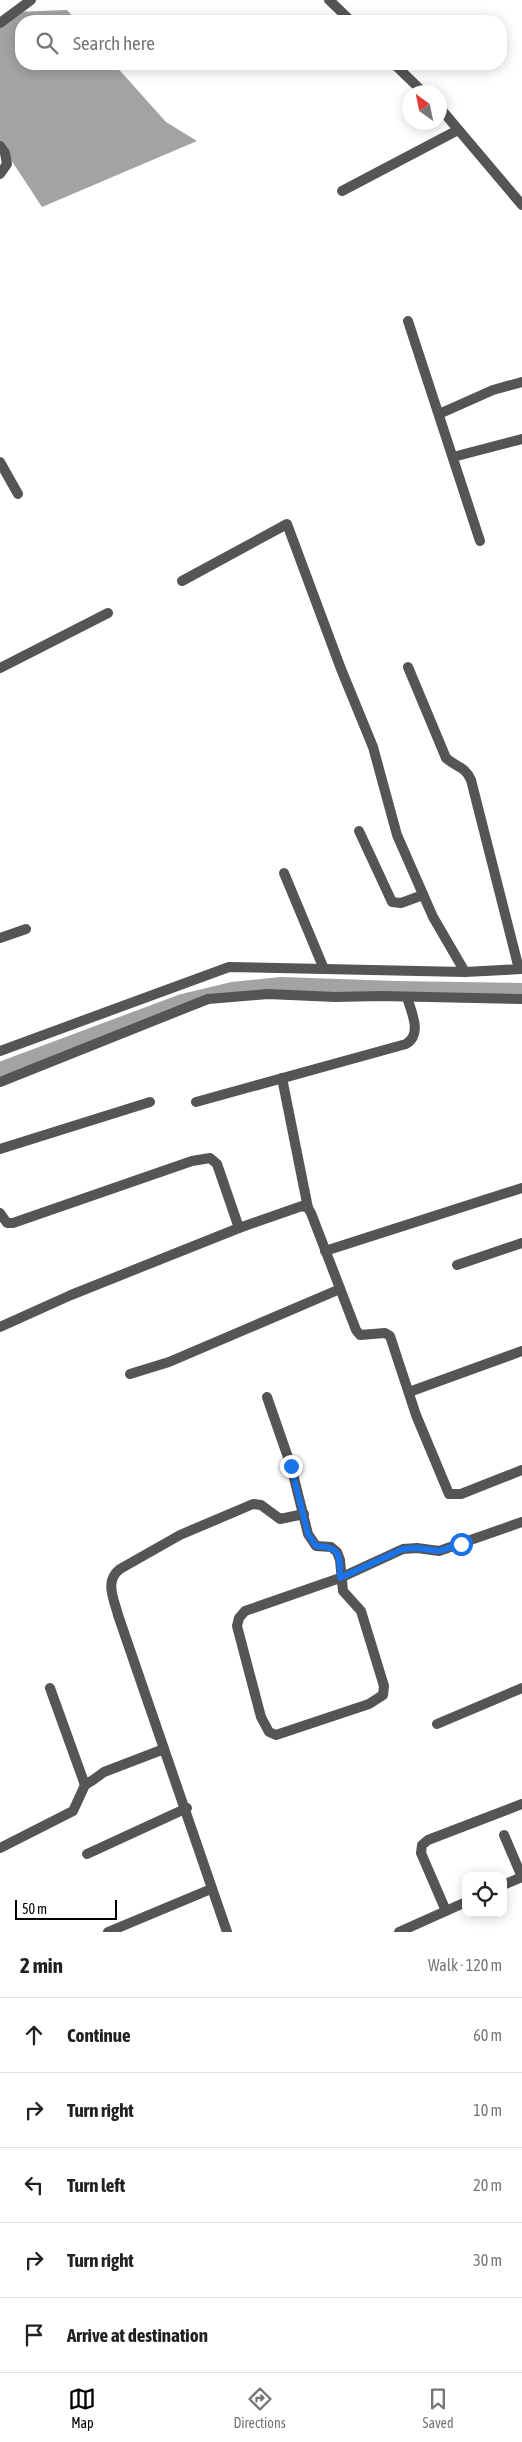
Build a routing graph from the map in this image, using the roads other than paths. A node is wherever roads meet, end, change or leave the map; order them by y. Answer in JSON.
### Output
{"nodes":[{"id":1,"x":30,"y":0,"type":"edge"},
{"id":2,"x":329,"y":0,"type":"edge"},
{"id":3,"x":345,"y":15,"type":"edge"},
{"id":4,"x":0,"y":23,"type":"edge"},
{"id":5,"x":400,"y":70,"type":"edge"},
{"id":6,"x":416,"y":85,"type":"edge"},
{"id":7,"x":447,"y":117,"type":"edge"},
{"id":8,"x":458,"y":130,"type":"junction"},
{"id":9,"x":0,"y":146,"type":"edge"},
{"id":10,"x":0,"y":174,"type":"edge"},
{"id":11,"x":342,"y":191,"type":"dead end"},
{"id":12,"x":522,"y":205,"type":"edge"},
{"id":13,"x":408,"y":321,"type":"dead end"},
{"id":14,"x":522,"y":382,"type":"edge"},
{"id":15,"x":439,"y":414,"type":"junction"},
{"id":16,"x":522,"y":439,"type":"edge"},
{"id":17,"x":453,"y":457,"type":"junction"},
{"id":18,"x":0,"y":462,"type":"edge"},
{"id":19,"x":18,"y":494,"type":"dead end"},
{"id":20,"x":480,"y":541,"type":"dead end"},
{"id":21,"x":182,"y":581,"type":"dead end"},
{"id":22,"x":108,"y":612,"type":"dead end"},
{"id":23,"x":408,"y":667,"type":"dead end"},
{"id":24,"x":0,"y":668,"type":"edge"},
{"id":25,"x":359,"y":830,"type":"dead end"},
{"id":26,"x":284,"y":873,"type":"dead end"},
{"id":27,"x":423,"y":895,"type":"junction"},
{"id":28,"x":26,"y":929,"type":"dead end"},
{"id":29,"x":0,"y":938,"type":"edge"},
{"id":30,"x":324,"y":969,"type":"junction"},
{"id":31,"x":520,"y":969,"type":"edge"},
{"id":32,"x":464,"y":972,"type":"junction"},
{"id":33,"x":407,"y":997,"type":"junction"},
{"id":34,"x":522,"y":999,"type":"edge"},
{"id":35,"x":0,"y":1051,"type":"edge"},
{"id":36,"x":282,"y":1078,"type":"junction"},
{"id":37,"x":0,"y":1082,"type":"edge"},
{"id":38,"x":150,"y":1102,"type":"dead end"},
{"id":39,"x":196,"y":1102,"type":"dead end"},
{"id":40,"x":0,"y":1149,"type":"edge"},
{"id":41,"x":522,"y":1188,"type":"edge"},
{"id":42,"x":308,"y":1208,"type":"junction"},
{"id":43,"x":0,"y":1213,"type":"edge"},
{"id":44,"x":239,"y":1228,"type":"junction"},
{"id":45,"x":522,"y":1243,"type":"edge"},
{"id":46,"x":325,"y":1250,"type":"junction"},
{"id":47,"x":457,"y":1265,"type":"dead end"},
{"id":48,"x":340,"y":1289,"type":"junction"},
{"id":49,"x":0,"y":1327,"type":"edge"},
{"id":50,"x":522,"y":1351,"type":"edge"},
{"id":51,"x":130,"y":1374,"type":"dead end"},
{"id":52,"x":409,"y":1392,"type":"junction"},
{"id":53,"x":267,"y":1397,"type":"dead end"},
{"id":54,"x":522,"y":1470,"type":"edge"},
{"id":55,"x":304,"y":1514,"type":"junction"},
{"id":56,"x":522,"y":1522,"type":"edge"},
{"id":57,"x":340,"y":1578,"type":"junction"},
{"id":58,"x":50,"y":1688,"type":"dead end"},
{"id":59,"x":522,"y":1688,"type":"edge"},
{"id":60,"x":437,"y":1724,"type":"dead end"},
{"id":61,"x":164,"y":1749,"type":"junction"},
{"id":62,"x":85,"y":1785,"type":"junction"},
{"id":63,"x":522,"y":1804,"type":"edge"},
{"id":64,"x":186,"y":1808,"type":"junction"},
{"id":65,"x":504,"y":1835,"type":"dead end"},
{"id":66,"x":0,"y":1847,"type":"edge"},
{"id":67,"x":87,"y":1854,"type":"dead end"},
{"id":68,"x":522,"y":1877,"type":"edge"},
{"id":69,"x":507,"y":1883,"type":"edge"},
{"id":70,"x":211,"y":1889,"type":"junction"},
{"id":71,"x":462,"y":1904,"type":"edge"},
{"id":72,"x":446,"y":1911,"type":"junction"},
{"id":73,"x":108,"y":1932,"type":"edge"},
{"id":74,"x":227,"y":1932,"type":"edge"},
{"id":75,"x":399,"y":1932,"type":"edge"}],
"edges":[{"from":1,"to":4,"type":"street"},
{"from":2,"to":3,"type":"street"},
{"from":5,"to":6,"type":"street"},
{"from":7,"to":8,"type":"street"},
{"from":8,"to":11,"type":"street"},
{"from":8,"to":12,"type":"street"},
{"from":9,"to":10,"type":"street"},
{"from":13,"to":15,"type":"street"},
{"from":14,"to":15,"type":"street"},
{"from":15,"to":17,"type":"street"},
{"from":16,"to":17,"type":"street"},
{"from":17,"to":20,"type":"street"},
{"from":18,"to":19,"type":"street"},
{"from":21,"to":27,"type":"street"},
{"from":22,"to":24,"type":"street"},
{"from":23,"to":31,"type":"street"},
{"from":25,"to":27,"type":"street"},
{"from":26,"to":30,"type":"street"},
{"from":27,"to":32,"type":"street"},
{"from":28,"to":29,"type":"street"},
{"from":30,"to":32,"type":"street"},
{"from":30,"to":35,"type":"street"},
{"from":31,"to":32,"type":"street"},
{"from":33,"to":34,"type":"street"},
{"from":33,"to":36,"type":"street"},
{"from":33,"to":37,"type":"street"},
{"from":36,"to":39,"type":"street"},
{"from":36,"to":42,"type":"street"},
{"from":38,"to":40,"type":"street"},
{"from":41,"to":46,"type":"street"},
{"from":42,"to":44,"type":"street"},
{"from":42,"to":46,"type":"street"},
{"from":43,"to":44,"type":"street"},
{"from":44,"to":49,"type":"street"},
{"from":45,"to":47,"type":"street"},
{"from":46,"to":48,"type":"street"},
{"from":48,"to":51,"type":"street"},
{"from":48,"to":52,"type":"street"},
{"from":50,"to":52,"type":"street"},
{"from":52,"to":54,"type":"street"},
{"from":53,"to":55,"type":"street"},
{"from":55,"to":57,"type":"street"},
{"from":55,"to":61,"type":"street"},
{"from":56,"to":57,"type":"street"},
{"from":57,"to":57,"type":"street"},
{"from":58,"to":62,"type":"street"},
{"from":59,"to":60,"type":"street"},
{"from":61,"to":62,"type":"street"},
{"from":61,"to":64,"type":"street"},
{"from":62,"to":66,"type":"street"},
{"from":63,"to":72,"type":"street"},
{"from":64,"to":67,"type":"street"},
{"from":64,"to":70,"type":"street"},
{"from":65,"to":68,"type":"street"},
{"from":68,"to":69,"type":"street"},
{"from":70,"to":73,"type":"street"},
{"from":70,"to":74,"type":"street"},
{"from":71,"to":72,"type":"street"},
{"from":72,"to":75,"type":"street"}]}
